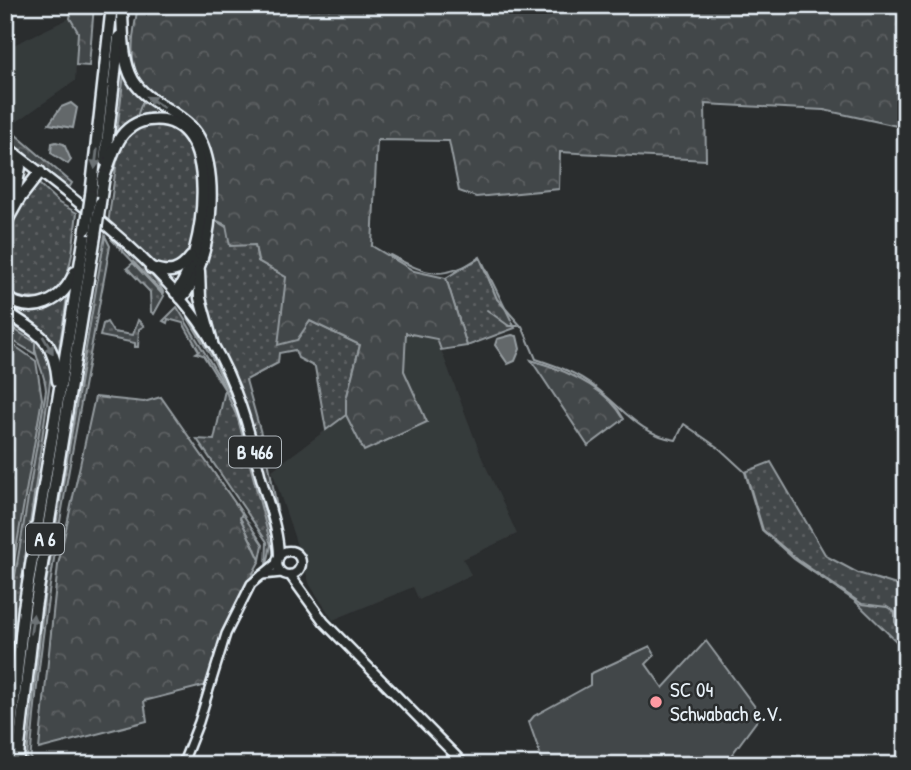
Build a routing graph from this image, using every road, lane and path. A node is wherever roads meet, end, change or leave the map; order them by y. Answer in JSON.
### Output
{"nodes":[{"id":1,"x":112,"y":5,"type":"edge"},
{"id":2,"x":122,"y":8,"type":"edge"},
{"id":3,"x":6,"y":146,"type":"edge"},
{"id":4,"x":37,"y":170,"type":"junction"},
{"id":5,"x":103,"y":180,"type":"junction"},
{"id":6,"x":15,"y":195,"type":"junction"},
{"id":7,"x":5,"y":212,"type":"edge"},
{"id":8,"x":5,"y":224,"type":"edge"},
{"id":9,"x":195,"y":251,"type":"junction"},
{"id":10,"x":82,"y":255,"type":"junction"},
{"id":11,"x":199,"y":267,"type":"junction"},
{"id":12,"x":151,"y":268,"type":"junction"},
{"id":13,"x":178,"y":296,"type":"junction"},
{"id":14,"x":5,"y":298,"type":"edge"},
{"id":15,"x":5,"y":311,"type":"edge"},
{"id":16,"x":212,"y":342,"type":"junction"},
{"id":17,"x":60,"y":398,"type":"junction"},
{"id":18,"x":276,"y":533,"type":"junction"},
{"id":19,"x":289,"y":551,"type":"junction"},
{"id":20,"x":278,"y":559,"type":"junction"},
{"id":21,"x":290,"y":573,"type":"junction"},
{"id":22,"x":261,"y":575,"type":"junction"},
{"id":23,"x":7,"y":765,"type":"edge"},
{"id":24,"x":17,"y":765,"type":"edge"},
{"id":25,"x":182,"y":765,"type":"edge"},
{"id":26,"x":465,"y":765,"type":"edge"}],
"edges":[{"from":1,"to":10,"type":"highway","number":"A 6","one_way":true,"bridge":true},
{"from":2,"to":5,"type":"highway","number":"A 6"},
{"from":11,"to":2,"type":"highway","one_way":true},
{"from":3,"to":4,"type":"main road","number":"B 466"},
{"from":3,"to":6,"type":"highway"},
{"from":4,"to":6,"type":"highway"},
{"from":4,"to":8,"type":"highway"},
{"from":4,"to":12,"type":"main road","number":"B 466"},
{"from":5,"to":9,"type":"highway"},
{"from":24,"to":5,"type":"highway","number":"A 6","one_way":true,"bridge":true},
{"from":6,"to":7,"type":"highway"},
{"from":9,"to":12,"type":"highway"},
{"from":9,"to":13,"type":"highway"},
{"from":10,"to":14,"type":"highway"},
{"from":10,"to":17,"type":"highway","number":"A 6"},
{"from":11,"to":13,"type":"highway"},
{"from":11,"to":16,"type":"highway"},
{"from":12,"to":13,"type":"main road","number":"B 466"},
{"from":13,"to":16,"type":"main road","number":"B 466"},
{"from":15,"to":17,"type":"highway","one_way":true},
{"from":16,"to":18,"type":"main road","number":"B 466"},
{"from":17,"to":23,"type":"highway","number":"A 6"},
{"from":18,"to":19,"type":"main road","number":"B 466"},
{"from":18,"to":20,"type":"main road","number":"B 466"},
{"from":19,"to":20,"type":"main road"},
{"from":19,"to":21,"type":"main road"},
{"from":20,"to":21,"type":"main road"},
{"from":20,"to":22,"type":"street"},
{"from":21,"to":22,"type":"street"},
{"from":21,"to":26,"type":"main road"},
{"from":22,"to":25,"type":"street"}]}
